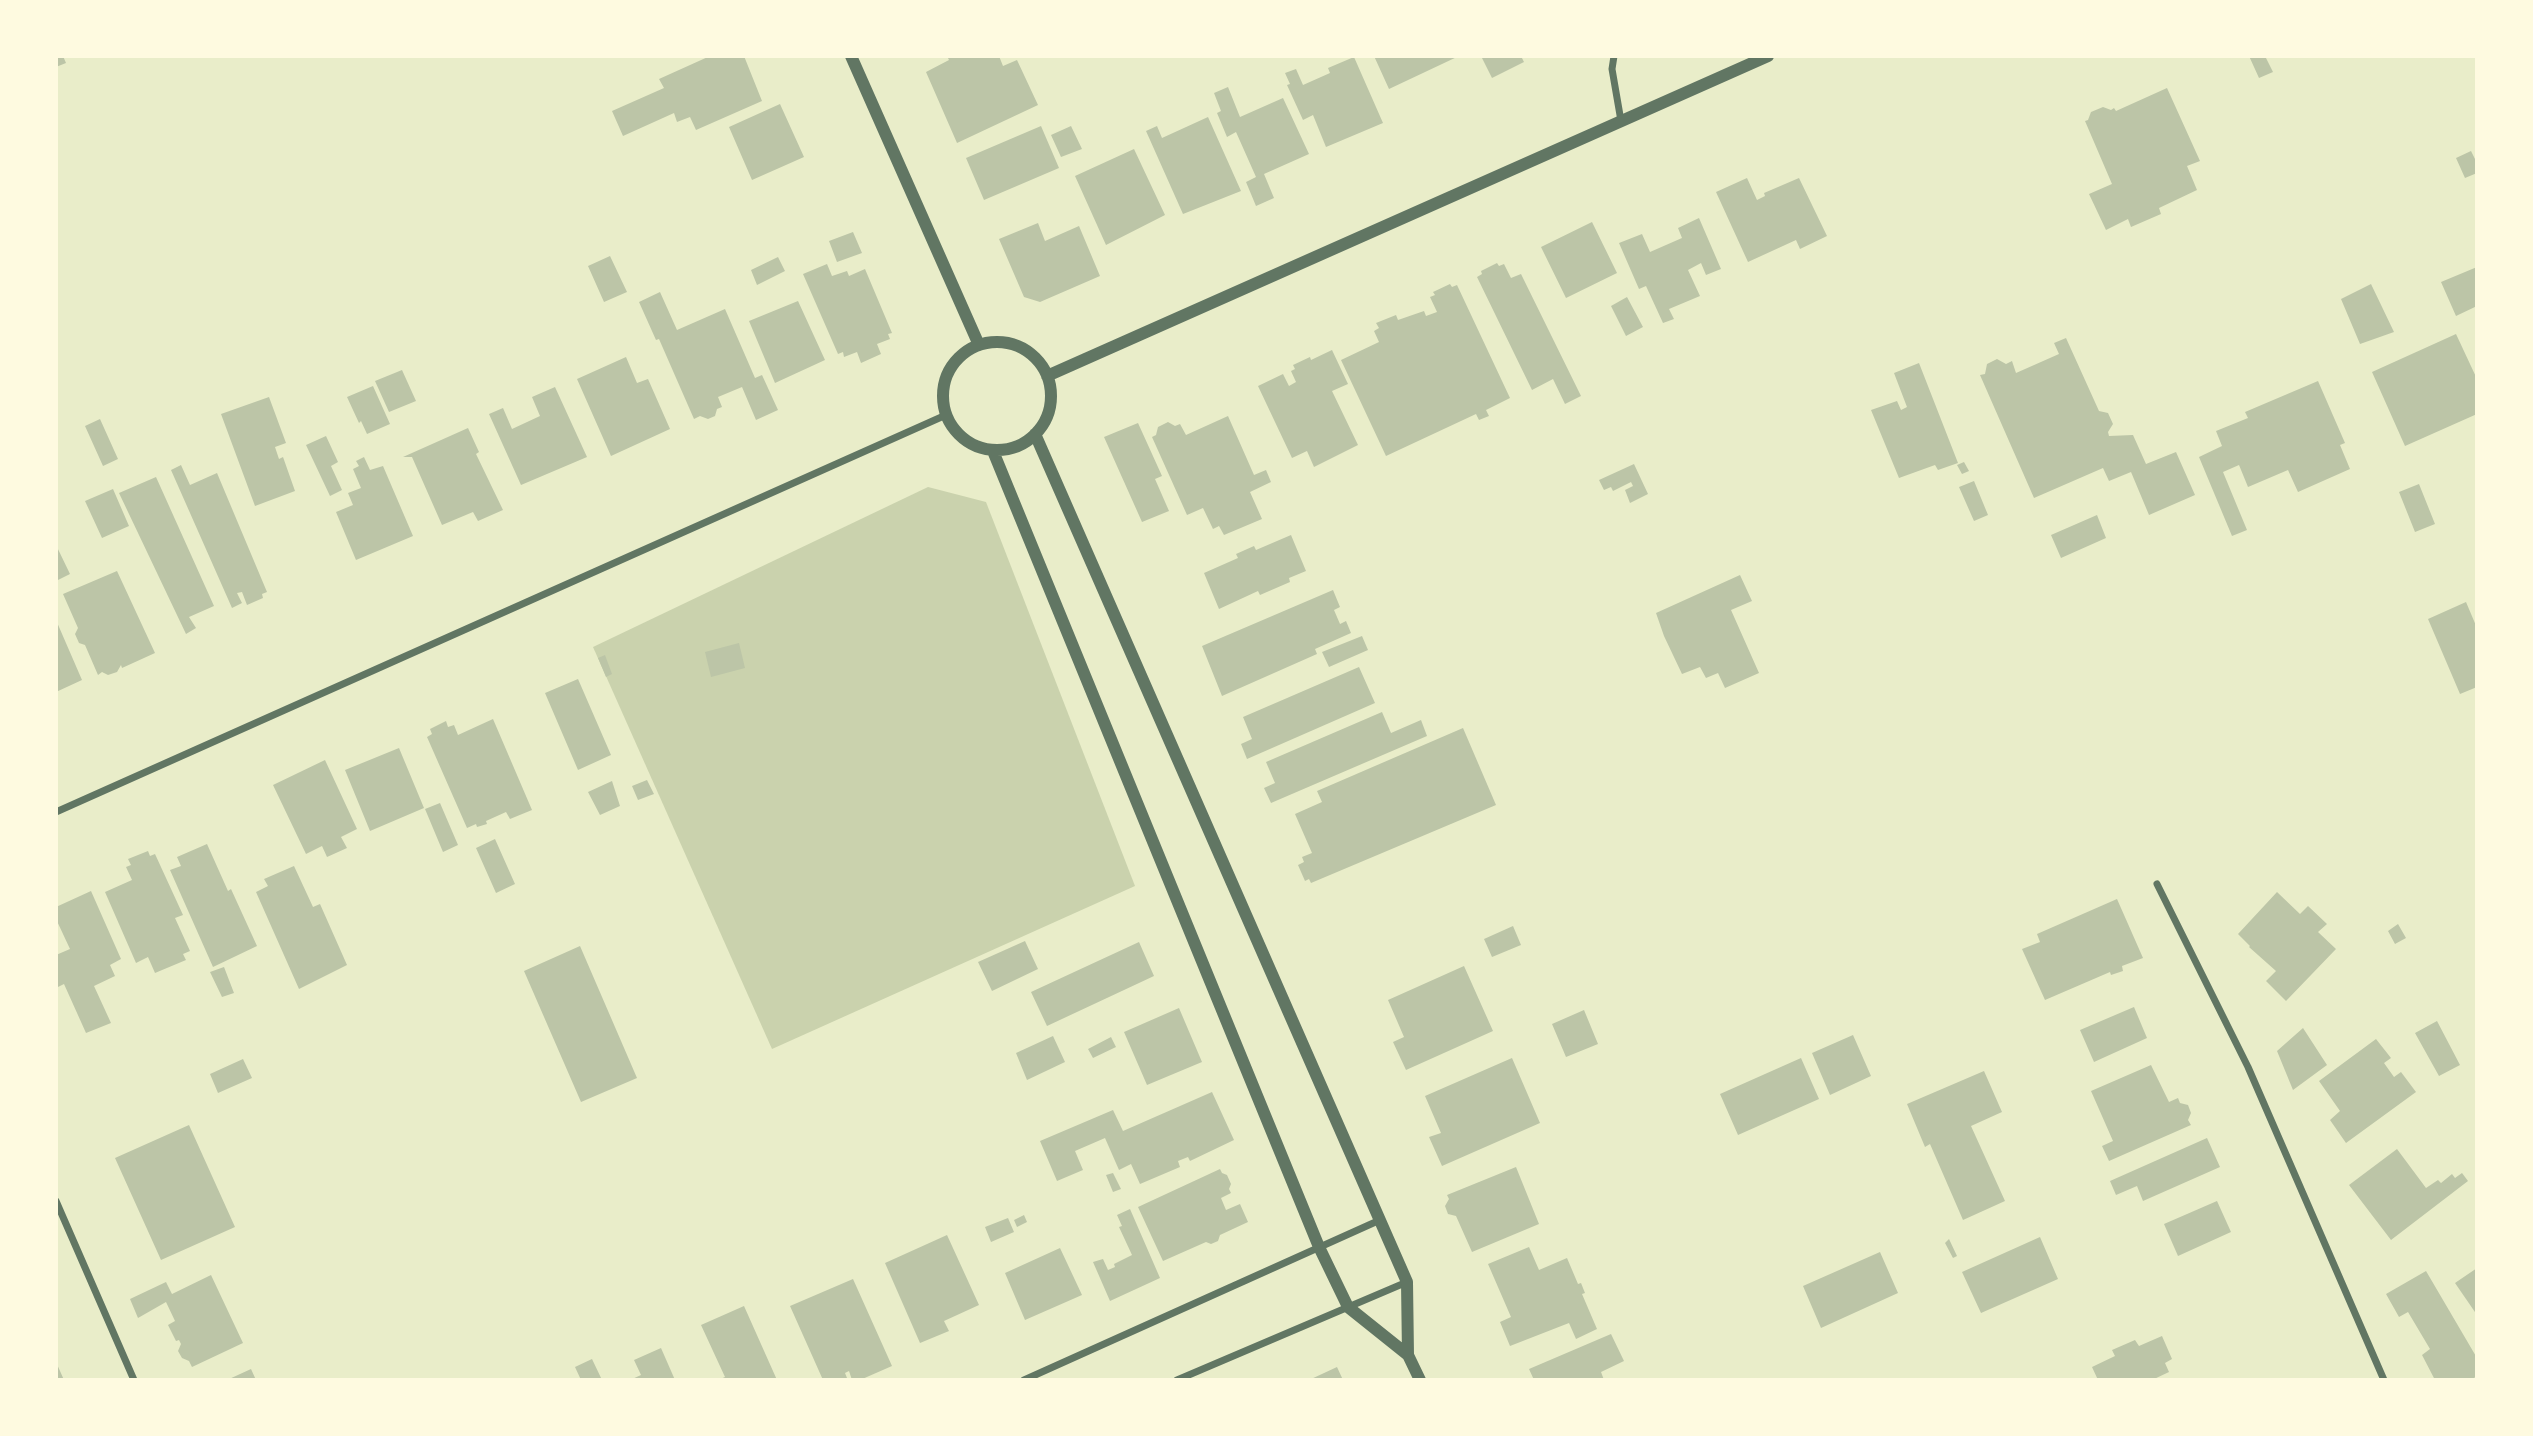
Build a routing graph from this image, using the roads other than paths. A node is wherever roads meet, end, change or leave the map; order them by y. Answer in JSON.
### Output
{"nodes":[{"id":1,"x":852,"y":56,"type":"edge"},
{"id":2,"x":1614,"y":56,"type":"edge"},
{"id":3,"x":1768,"y":56,"type":"edge"},
{"id":4,"x":1621,"y":121,"type":"junction"},
{"id":5,"x":979,"y":345,"type":"junction"},
{"id":6,"x":1047,"y":376,"type":"junction"},
{"id":7,"x":946,"y":415,"type":"junction"},
{"id":8,"x":1035,"y":434,"type":"junction"},
{"id":9,"x":993,"y":451,"type":"junction"},
{"id":10,"x":56,"y":812,"type":"edge"},
{"id":11,"x":2157,"y":884,"type":"dead end"},
{"id":12,"x":56,"y":1201,"type":"edge"},
{"id":13,"x":1380,"y":1220,"type":"junction"},
{"id":14,"x":1319,"y":1247,"type":"junction"},
{"id":15,"x":1406,"y":1282,"type":"junction"},
{"id":16,"x":1348,"y":1307,"type":"junction"},
{"id":17,"x":1408,"y":1355,"type":"junction"},
{"id":18,"x":134,"y":1380,"type":"edge"},
{"id":19,"x":1024,"y":1380,"type":"edge"},
{"id":20,"x":1177,"y":1380,"type":"edge"},
{"id":21,"x":1420,"y":1380,"type":"edge"},
{"id":22,"x":2384,"y":1380,"type":"edge"}],
"edges":[{"from":1,"to":5,"type":"street"},
{"from":2,"to":4,"type":"street"},
{"from":3,"to":4,"type":"street"},
{"from":4,"to":6,"type":"street"},
{"from":5,"to":6,"type":"street"},
{"from":5,"to":7,"type":"street"},
{"from":6,"to":8,"type":"street"},
{"from":7,"to":9,"type":"street"},
{"from":7,"to":10,"type":"street"},
{"from":8,"to":9,"type":"street"},
{"from":8,"to":13,"type":"street"},
{"from":9,"to":14,"type":"street"},
{"from":11,"to":22,"type":"street"},
{"from":12,"to":18,"type":"street"},
{"from":13,"to":14,"type":"street"},
{"from":13,"to":15,"type":"street"},
{"from":14,"to":16,"type":"street"},
{"from":14,"to":19,"type":"street"},
{"from":15,"to":16,"type":"street"},
{"from":15,"to":17,"type":"street"},
{"from":16,"to":17,"type":"street"},
{"from":16,"to":20,"type":"street"},
{"from":17,"to":21,"type":"street"}]}
